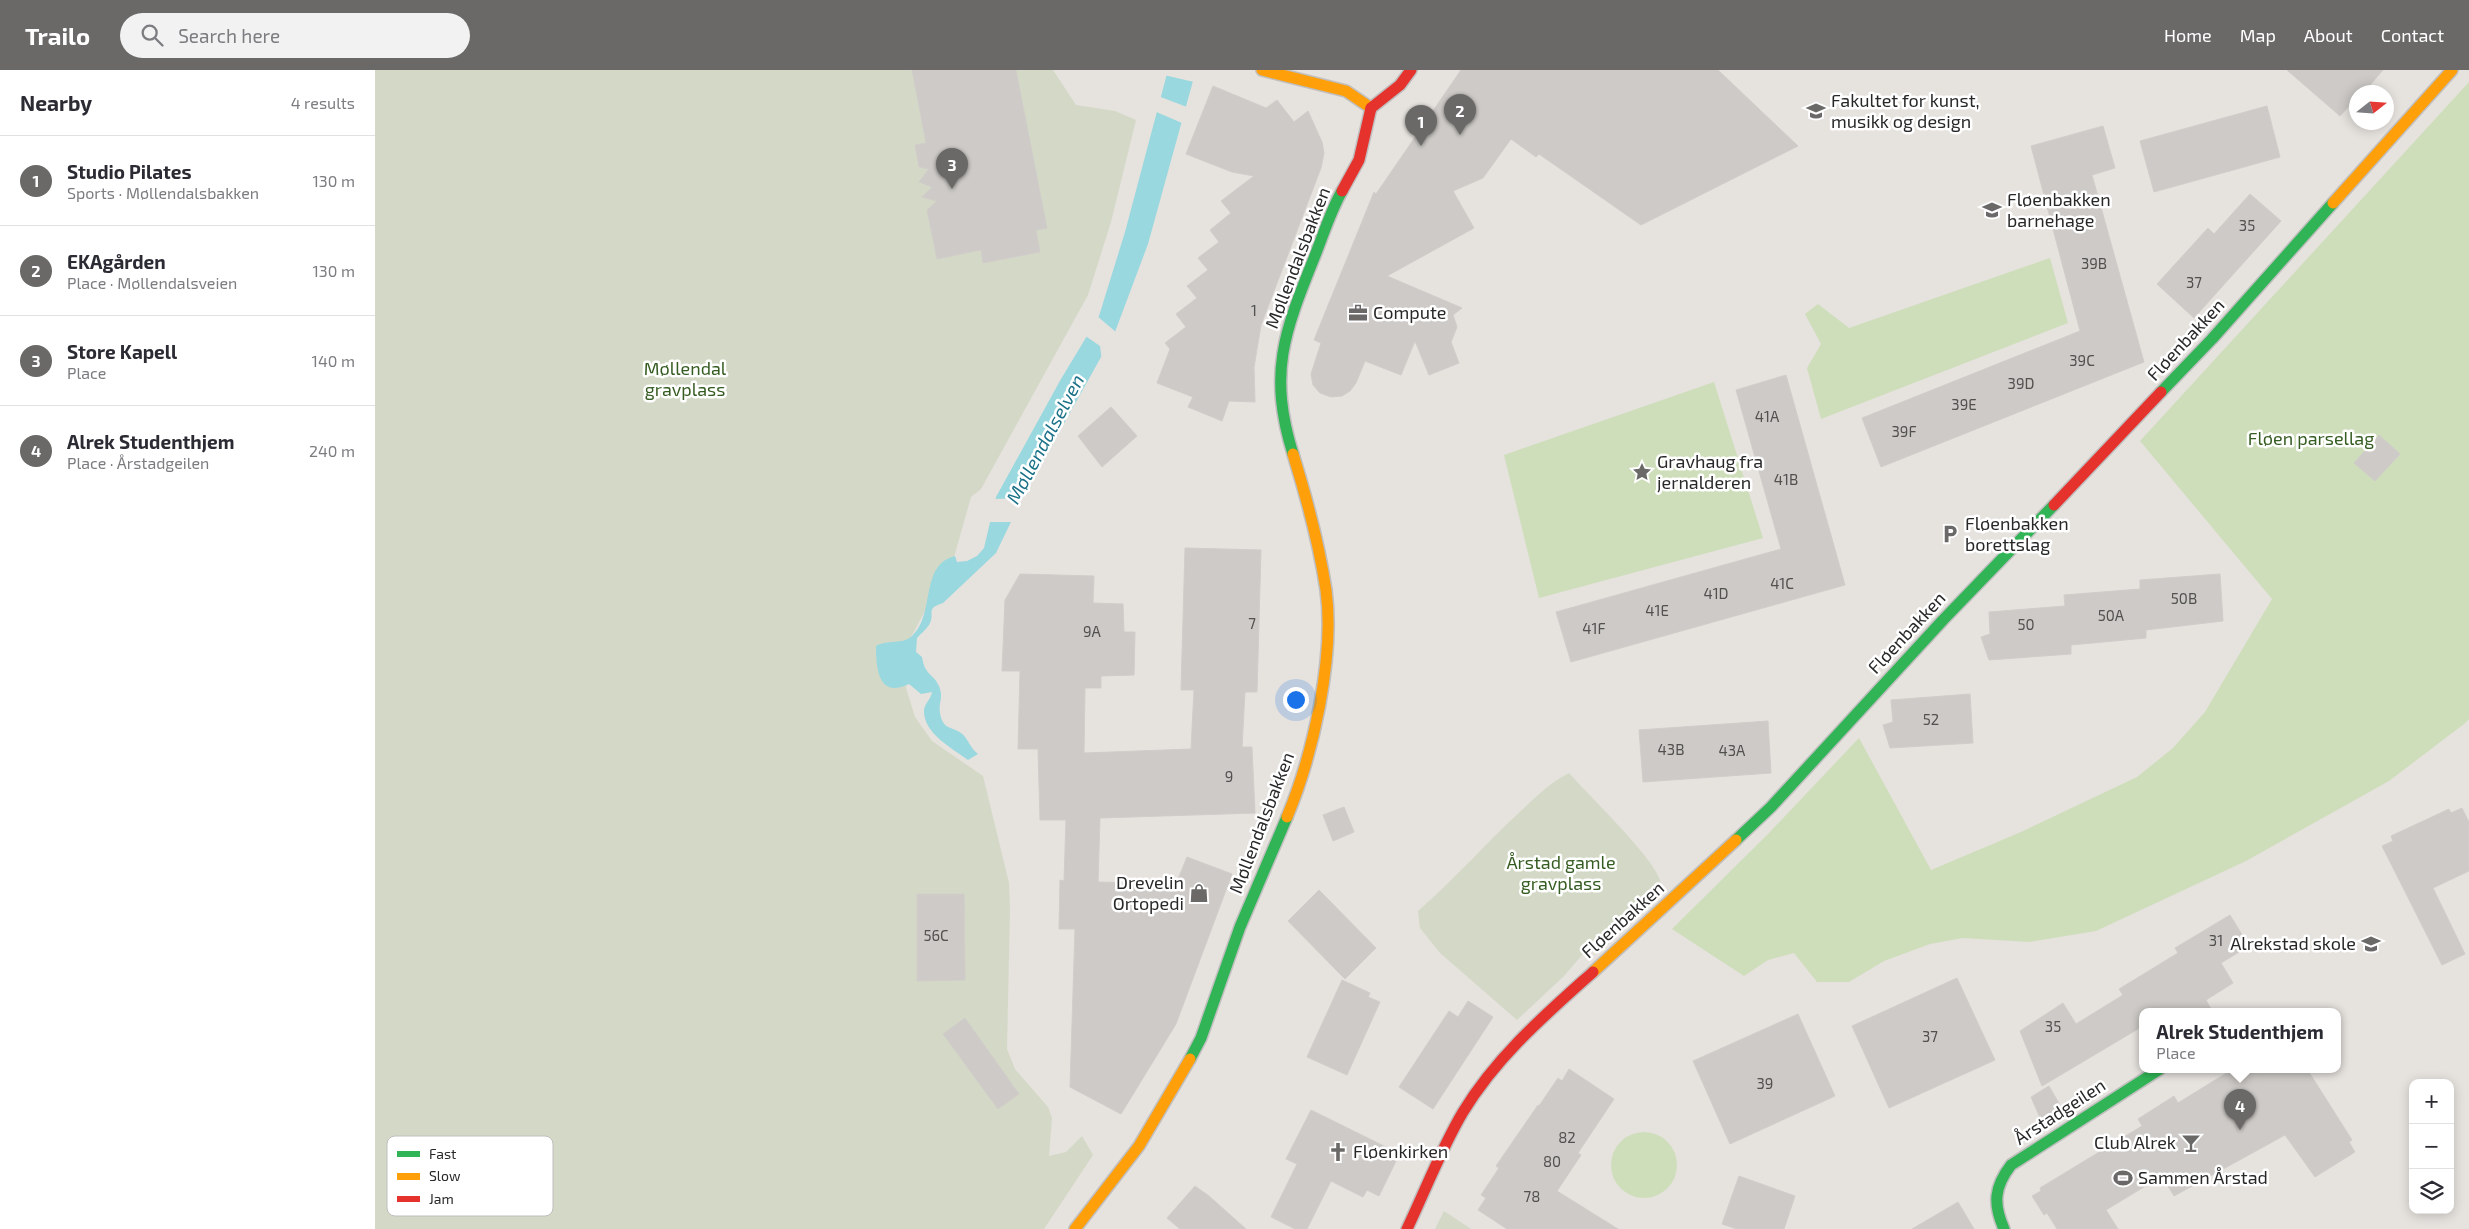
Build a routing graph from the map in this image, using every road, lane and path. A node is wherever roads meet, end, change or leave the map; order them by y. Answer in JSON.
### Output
{"nodes":[{"id":1,"x":1262,"y":70,"type":"edge"},
{"id":2,"x":1411,"y":70,"type":"edge"},
{"id":3,"x":2453,"y":70,"type":"edge"},
{"id":4,"x":1371,"y":108,"type":"junction"},
{"id":5,"x":2154,"y":1073,"type":"edge"},
{"id":6,"x":1075,"y":1229,"type":"edge"},
{"id":7,"x":1407,"y":1229,"type":"edge"},
{"id":8,"x":2004,"y":1229,"type":"edge"}],
"edges":[{"from":1,"to":4,"type":"street"},
{"from":2,"to":4,"type":"street"},
{"from":3,"to":7,"type":"street","name":"Fløenbakken"},
{"from":4,"to":6,"type":"street","name":"Møllendalsbakken"},
{"from":5,"to":8,"type":"street","name":"Årstadgeilen"}]}
